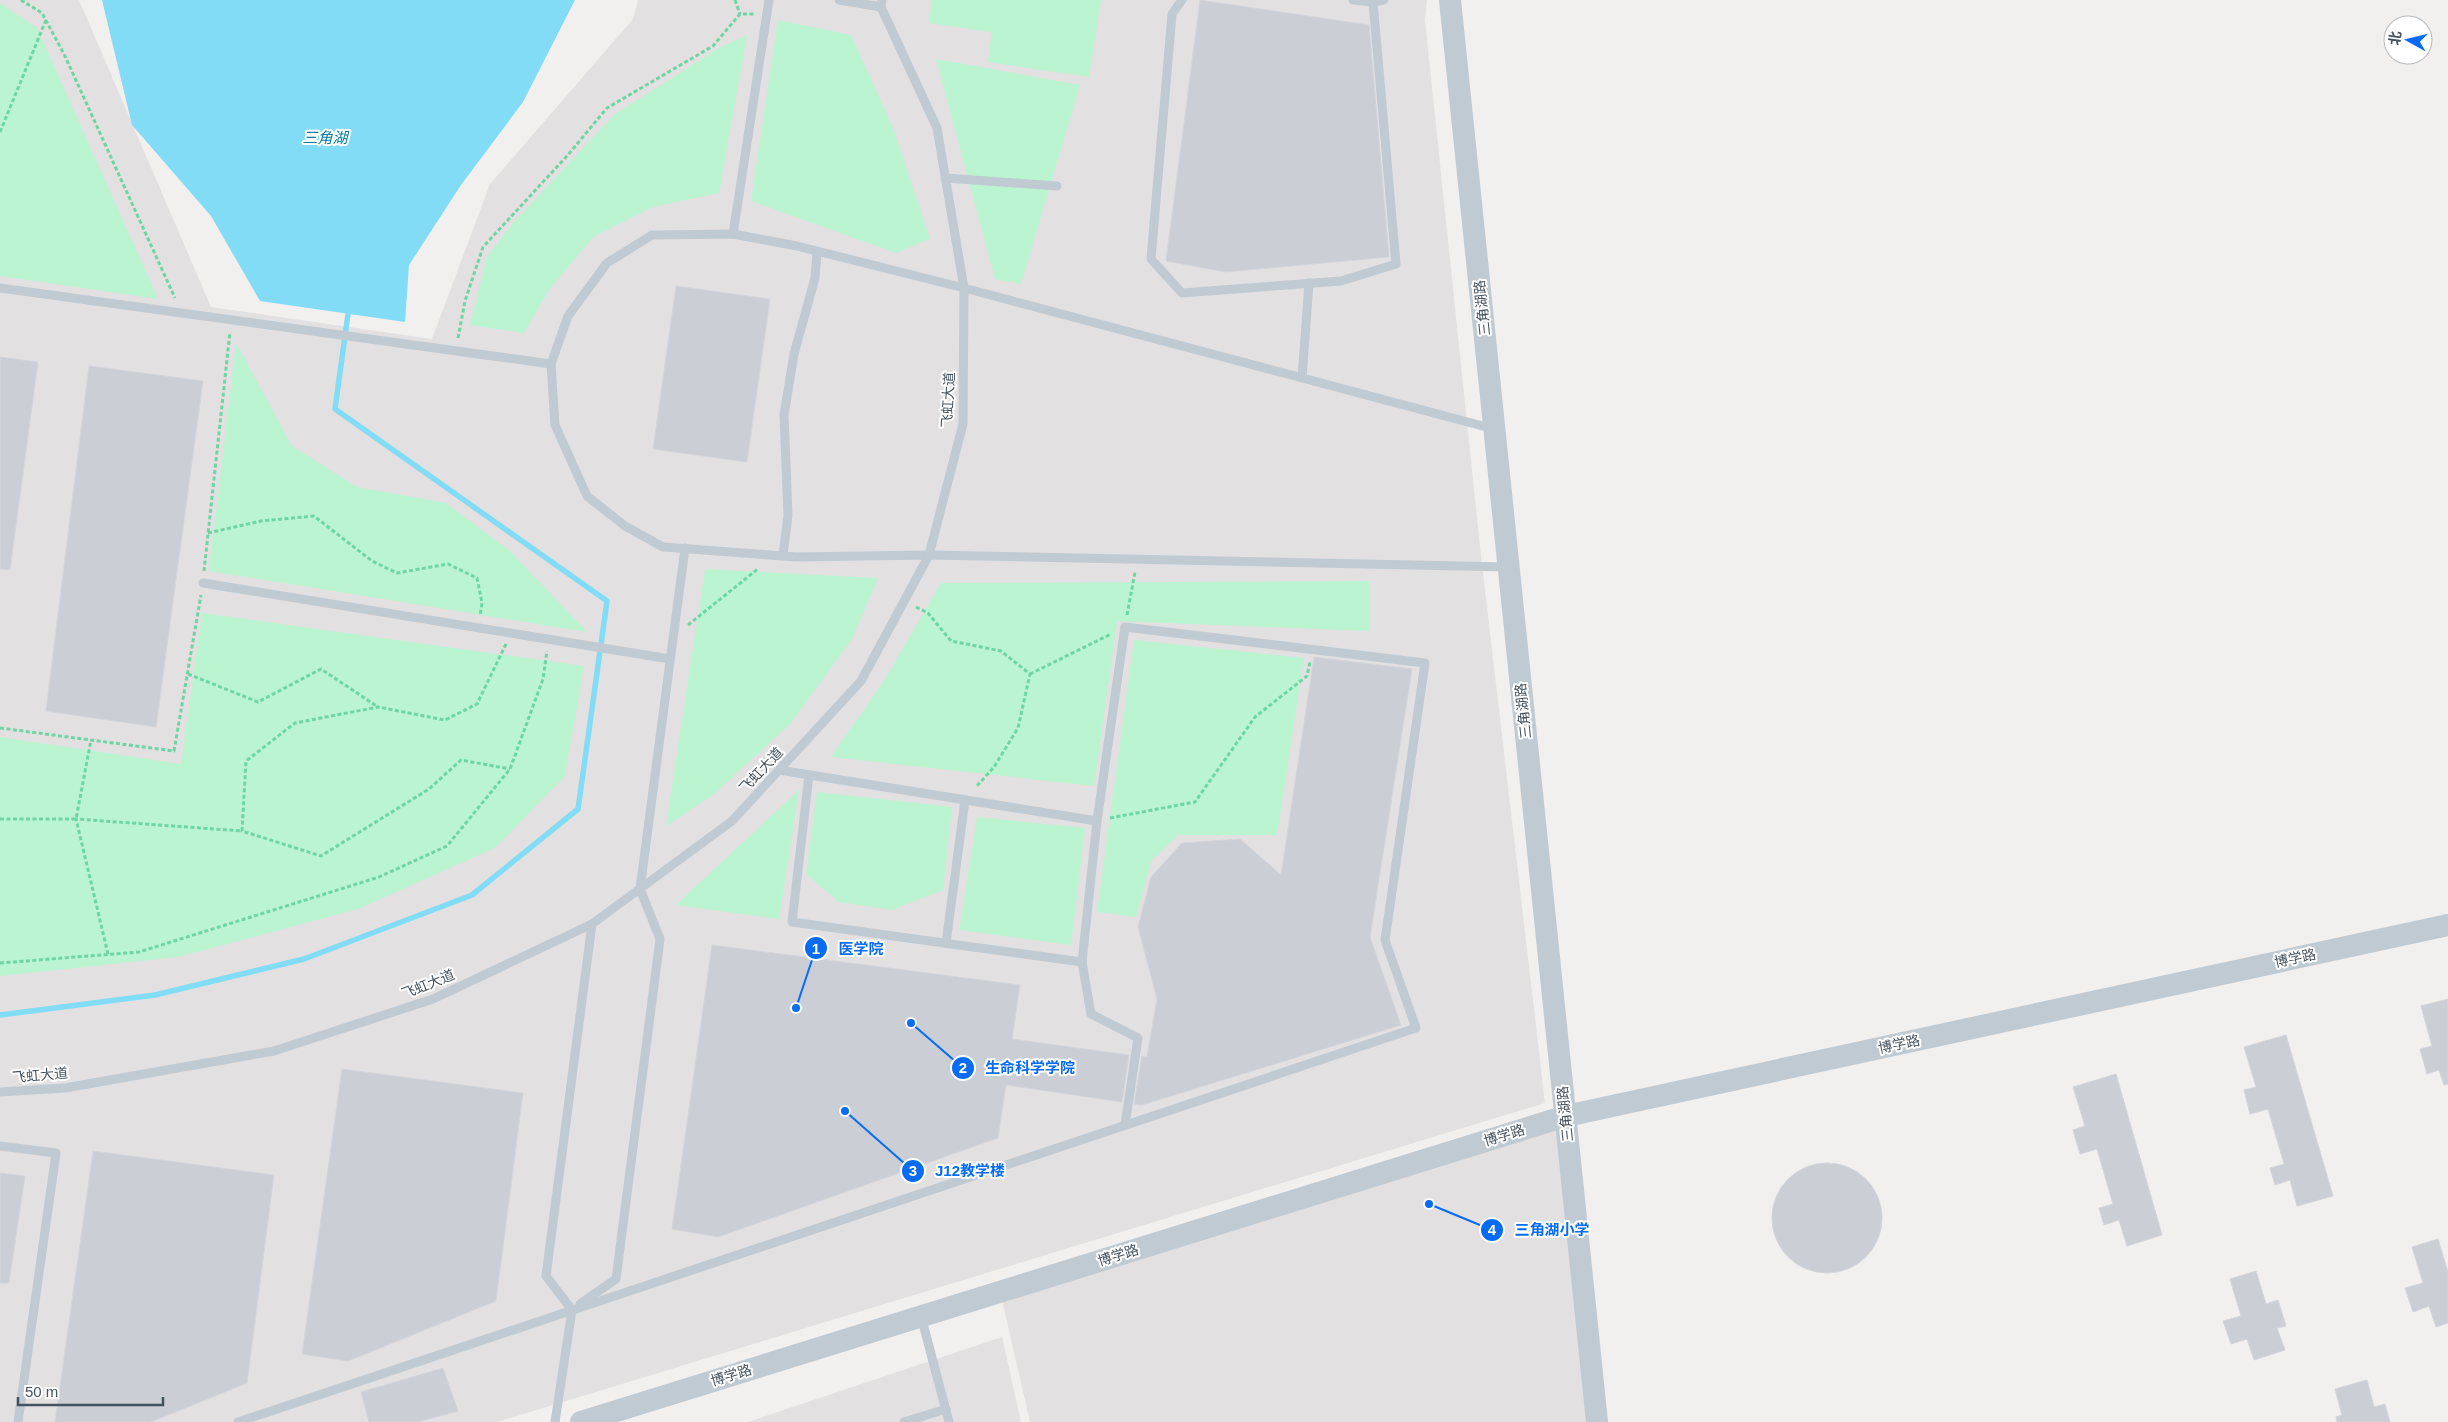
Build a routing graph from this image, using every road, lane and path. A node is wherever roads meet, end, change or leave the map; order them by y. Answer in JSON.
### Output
{"nodes":[{"id":1,"x":21,"y":0,"type":"edge"},
{"id":2,"x":735,"y":0,"type":"edge"},
{"id":3,"x":770,"y":0,"type":"edge"},
{"id":4,"x":839,"y":0,"type":"edge"},
{"id":5,"x":1182,"y":0,"type":"edge"},
{"id":6,"x":1353,"y":0,"type":"edge"},
{"id":7,"x":1384,"y":0,"type":"edge"},
{"id":8,"x":1450,"y":0,"type":"edge"},
{"id":9,"x":1373,"y":2,"type":"junction"},
{"id":10,"x":881,"y":4,"type":"edge"},
{"id":11,"x":740,"y":14,"type":"junction"},
{"id":12,"x":767,"y":14,"type":"junction"},
{"id":13,"x":46,"y":20,"type":"junction"},
{"id":14,"x":0,"y":132,"type":"edge"},
{"id":15,"x":945,"y":178,"type":"junction"},
{"id":16,"x":1057,"y":186,"type":"dead end"},
{"id":17,"x":732,"y":234,"type":"junction"},
{"id":18,"x":817,"y":252,"type":"junction"},
{"id":19,"x":1309,"y":283,"type":"junction"},
{"id":20,"x":0,"y":288,"type":"edge"},
{"id":21,"x":964,"y":288,"type":"junction"},
{"id":22,"x":181,"y":313,"type":"junction"},
{"id":23,"x":231,"y":320,"type":"junction"},
{"id":24,"x":456,"y":351,"type":"junction"},
{"id":25,"x":551,"y":364,"type":"junction"},
{"id":26,"x":1302,"y":378,"type":"junction"},
{"id":27,"x":1494,"y":429,"type":"junction"},
{"id":28,"x":208,"y":533,"type":"junction"},
{"id":29,"x":684,"y":548,"type":"junction"},
{"id":30,"x":779,"y":555,"type":"junction"},
{"id":31,"x":929,"y":555,"type":"junction"},
{"id":32,"x":1137,"y":559,"type":"junction"},
{"id":33,"x":1507,"y":567,"type":"junction"},
{"id":34,"x":203,"y":583,"type":"junction"},
{"id":35,"x":904,"y":602,"type":"junction"},
{"id":36,"x":1125,"y":627,"type":"junction"},
{"id":37,"x":478,"y":628,"type":"junction"},
{"id":38,"x":510,"y":633,"type":"junction"},
{"id":39,"x":672,"y":638,"type":"junction"},
{"id":40,"x":548,"y":639,"type":"junction"},
{"id":41,"x":1312,"y":649,"type":"junction"},
{"id":42,"x":670,"y":659,"type":"junction"},
{"id":43,"x":188,"y":674,"type":"junction"},
{"id":44,"x":1030,"y":674,"type":"junction"},
{"id":45,"x":378,"y":707,"type":"junction"},
{"id":46,"x":0,"y":728,"type":"edge"},
{"id":47,"x":91,"y":740,"type":"junction"},
{"id":48,"x":510,"y":769,"type":"junction"},
{"id":49,"x":779,"y":770,"type":"junction"},
{"id":50,"x":810,"y":775,"type":"junction"},
{"id":51,"x":965,"y":800,"type":"junction"},
{"id":52,"x":0,"y":819,"type":"edge"},
{"id":53,"x":76,"y":819,"type":"junction"},
{"id":54,"x":1097,"y":821,"type":"junction"},
{"id":55,"x":242,"y":831,"type":"junction"},
{"id":56,"x":640,"y":889,"type":"junction"},
{"id":57,"x":592,"y":924,"type":"junction"},
{"id":58,"x":2448,"y":925,"type":"edge"},
{"id":59,"x":946,"y":943,"type":"junction"},
{"id":60,"x":108,"y":954,"type":"junction"},
{"id":61,"x":1082,"y":962,"type":"junction"},
{"id":62,"x":0,"y":963,"type":"edge"},
{"id":63,"x":0,"y":1092,"type":"edge"},
{"id":64,"x":1566,"y":1116,"type":"junction"},
{"id":65,"x":1125,"y":1125,"type":"junction"},
{"id":66,"x":0,"y":1146,"type":"edge"},
{"id":67,"x":572,"y":1310,"type":"junction"},
{"id":68,"x":921,"y":1316,"type":"junction"},
{"id":69,"x":946,"y":1409,"type":"junction"},
{"id":70,"x":18,"y":1422,"type":"edge"},
{"id":71,"x":238,"y":1422,"type":"edge"},
{"id":72,"x":555,"y":1422,"type":"edge"},
{"id":73,"x":581,"y":1422,"type":"edge"},
{"id":74,"x":904,"y":1422,"type":"edge"},
{"id":75,"x":950,"y":1422,"type":"edge"},
{"id":76,"x":1597,"y":1422,"type":"edge"}],
"edges":[{"from":1,"to":13,"type":"path"},
{"from":2,"to":11,"type":"path"},
{"from":3,"to":12,"type":"lane"},
{"from":4,"to":10,"type":"lane"},
{"from":5,"to":19,"type":"lane"},
{"from":6,"to":9,"type":"lane"},
{"from":7,"to":9,"type":"lane"},
{"from":8,"to":27,"type":"street","name":"三角湖路"},
{"from":9,"to":19,"type":"lane"},
{"from":10,"to":15,"type":"lane","name":"飞虹大道"},
{"from":11,"to":12,"type":"path"},
{"from":11,"to":24,"type":"path"},
{"from":12,"to":17,"type":"lane"},
{"from":13,"to":14,"type":"path"},
{"from":13,"to":22,"type":"path"},
{"from":15,"to":16,"type":"lane"},
{"from":15,"to":21,"type":"lane","name":"飞虹大道"},
{"from":17,"to":18,"type":"lane"},
{"from":17,"to":25,"type":"lane"},
{"from":18,"to":21,"type":"lane"},
{"from":18,"to":30,"type":"lane"},
{"from":19,"to":26,"type":"lane"},
{"from":20,"to":22,"type":"lane"},
{"from":21,"to":26,"type":"lane"},
{"from":21,"to":31,"type":"lane","name":"飞虹大道"},
{"from":22,"to":23,"type":"lane"},
{"from":23,"to":24,"type":"lane"},
{"from":23,"to":28,"type":"path"},
{"from":24,"to":25,"type":"lane"},
{"from":25,"to":29,"type":"lane"},
{"from":26,"to":27,"type":"lane"},
{"from":27,"to":33,"type":"street","name":"三角湖路"},
{"from":28,"to":34,"type":"path"},
{"from":28,"to":37,"type":"path"},
{"from":29,"to":30,"type":"lane"},
{"from":29,"to":39,"type":"lane"},
{"from":30,"to":31,"type":"lane"},
{"from":30,"to":39,"type":"path"},
{"from":31,"to":32,"type":"lane"},
{"from":31,"to":35,"type":"lane","name":"飞虹大道"},
{"from":32,"to":33,"type":"lane"},
{"from":32,"to":36,"type":"path"},
{"from":33,"to":64,"type":"street","name":"三角湖路"},
{"from":34,"to":37,"type":"lane"},
{"from":34,"to":43,"type":"path"},
{"from":35,"to":44,"type":"path"},
{"from":35,"to":49,"type":"lane","name":"飞虹大道"},
{"from":36,"to":41,"type":"lane"},
{"from":36,"to":44,"type":"path"},
{"from":36,"to":54,"type":"lane"},
{"from":37,"to":38,"type":"lane"},
{"from":38,"to":40,"type":"lane"},
{"from":38,"to":45,"type":"path"},
{"from":39,"to":42,"type":"lane"},
{"from":40,"to":42,"type":"lane"},
{"from":40,"to":48,"type":"path"},
{"from":41,"to":54,"type":"path"},
{"from":41,"to":65,"type":"lane"},
{"from":42,"to":56,"type":"lane"},
{"from":43,"to":45,"type":"path"},
{"from":43,"to":47,"type":"path"},
{"from":44,"to":51,"type":"path"},
{"from":45,"to":55,"type":"path"},
{"from":46,"to":47,"type":"path"},
{"from":47,"to":53,"type":"path"},
{"from":48,"to":55,"type":"path"},
{"from":48,"to":60,"type":"path"},
{"from":49,"to":50,"type":"lane"},
{"from":49,"to":56,"type":"lane","name":"飞虹大道"},
{"from":50,"to":51,"type":"lane"},
{"from":50,"to":59,"type":"lane"},
{"from":51,"to":54,"type":"lane"},
{"from":51,"to":59,"type":"lane"},
{"from":52,"to":53,"type":"path"},
{"from":53,"to":55,"type":"path"},
{"from":53,"to":60,"type":"path"},
{"from":54,"to":61,"type":"lane"},
{"from":56,"to":57,"type":"lane","name":"飞虹大道"},
{"from":56,"to":67,"type":"lane"},
{"from":57,"to":63,"type":"lane","name":"飞虹大道"},
{"from":57,"to":67,"type":"lane"},
{"from":58,"to":64,"type":"street","name":"博学路"},
{"from":59,"to":61,"type":"lane"},
{"from":60,"to":62,"type":"path"},
{"from":61,"to":65,"type":"lane"},
{"from":64,"to":68,"type":"street","name":"博学路"},
{"from":64,"to":76,"type":"street","name":"三角湖路"},
{"from":65,"to":67,"type":"lane"},
{"from":66,"to":70,"type":"lane"},
{"from":67,"to":71,"type":"lane"},
{"from":67,"to":72,"type":"lane"},
{"from":68,"to":69,"type":"lane"},
{"from":68,"to":73,"type":"street","name":"博学路"},
{"from":69,"to":74,"type":"lane"},
{"from":69,"to":75,"type":"lane"}]}
